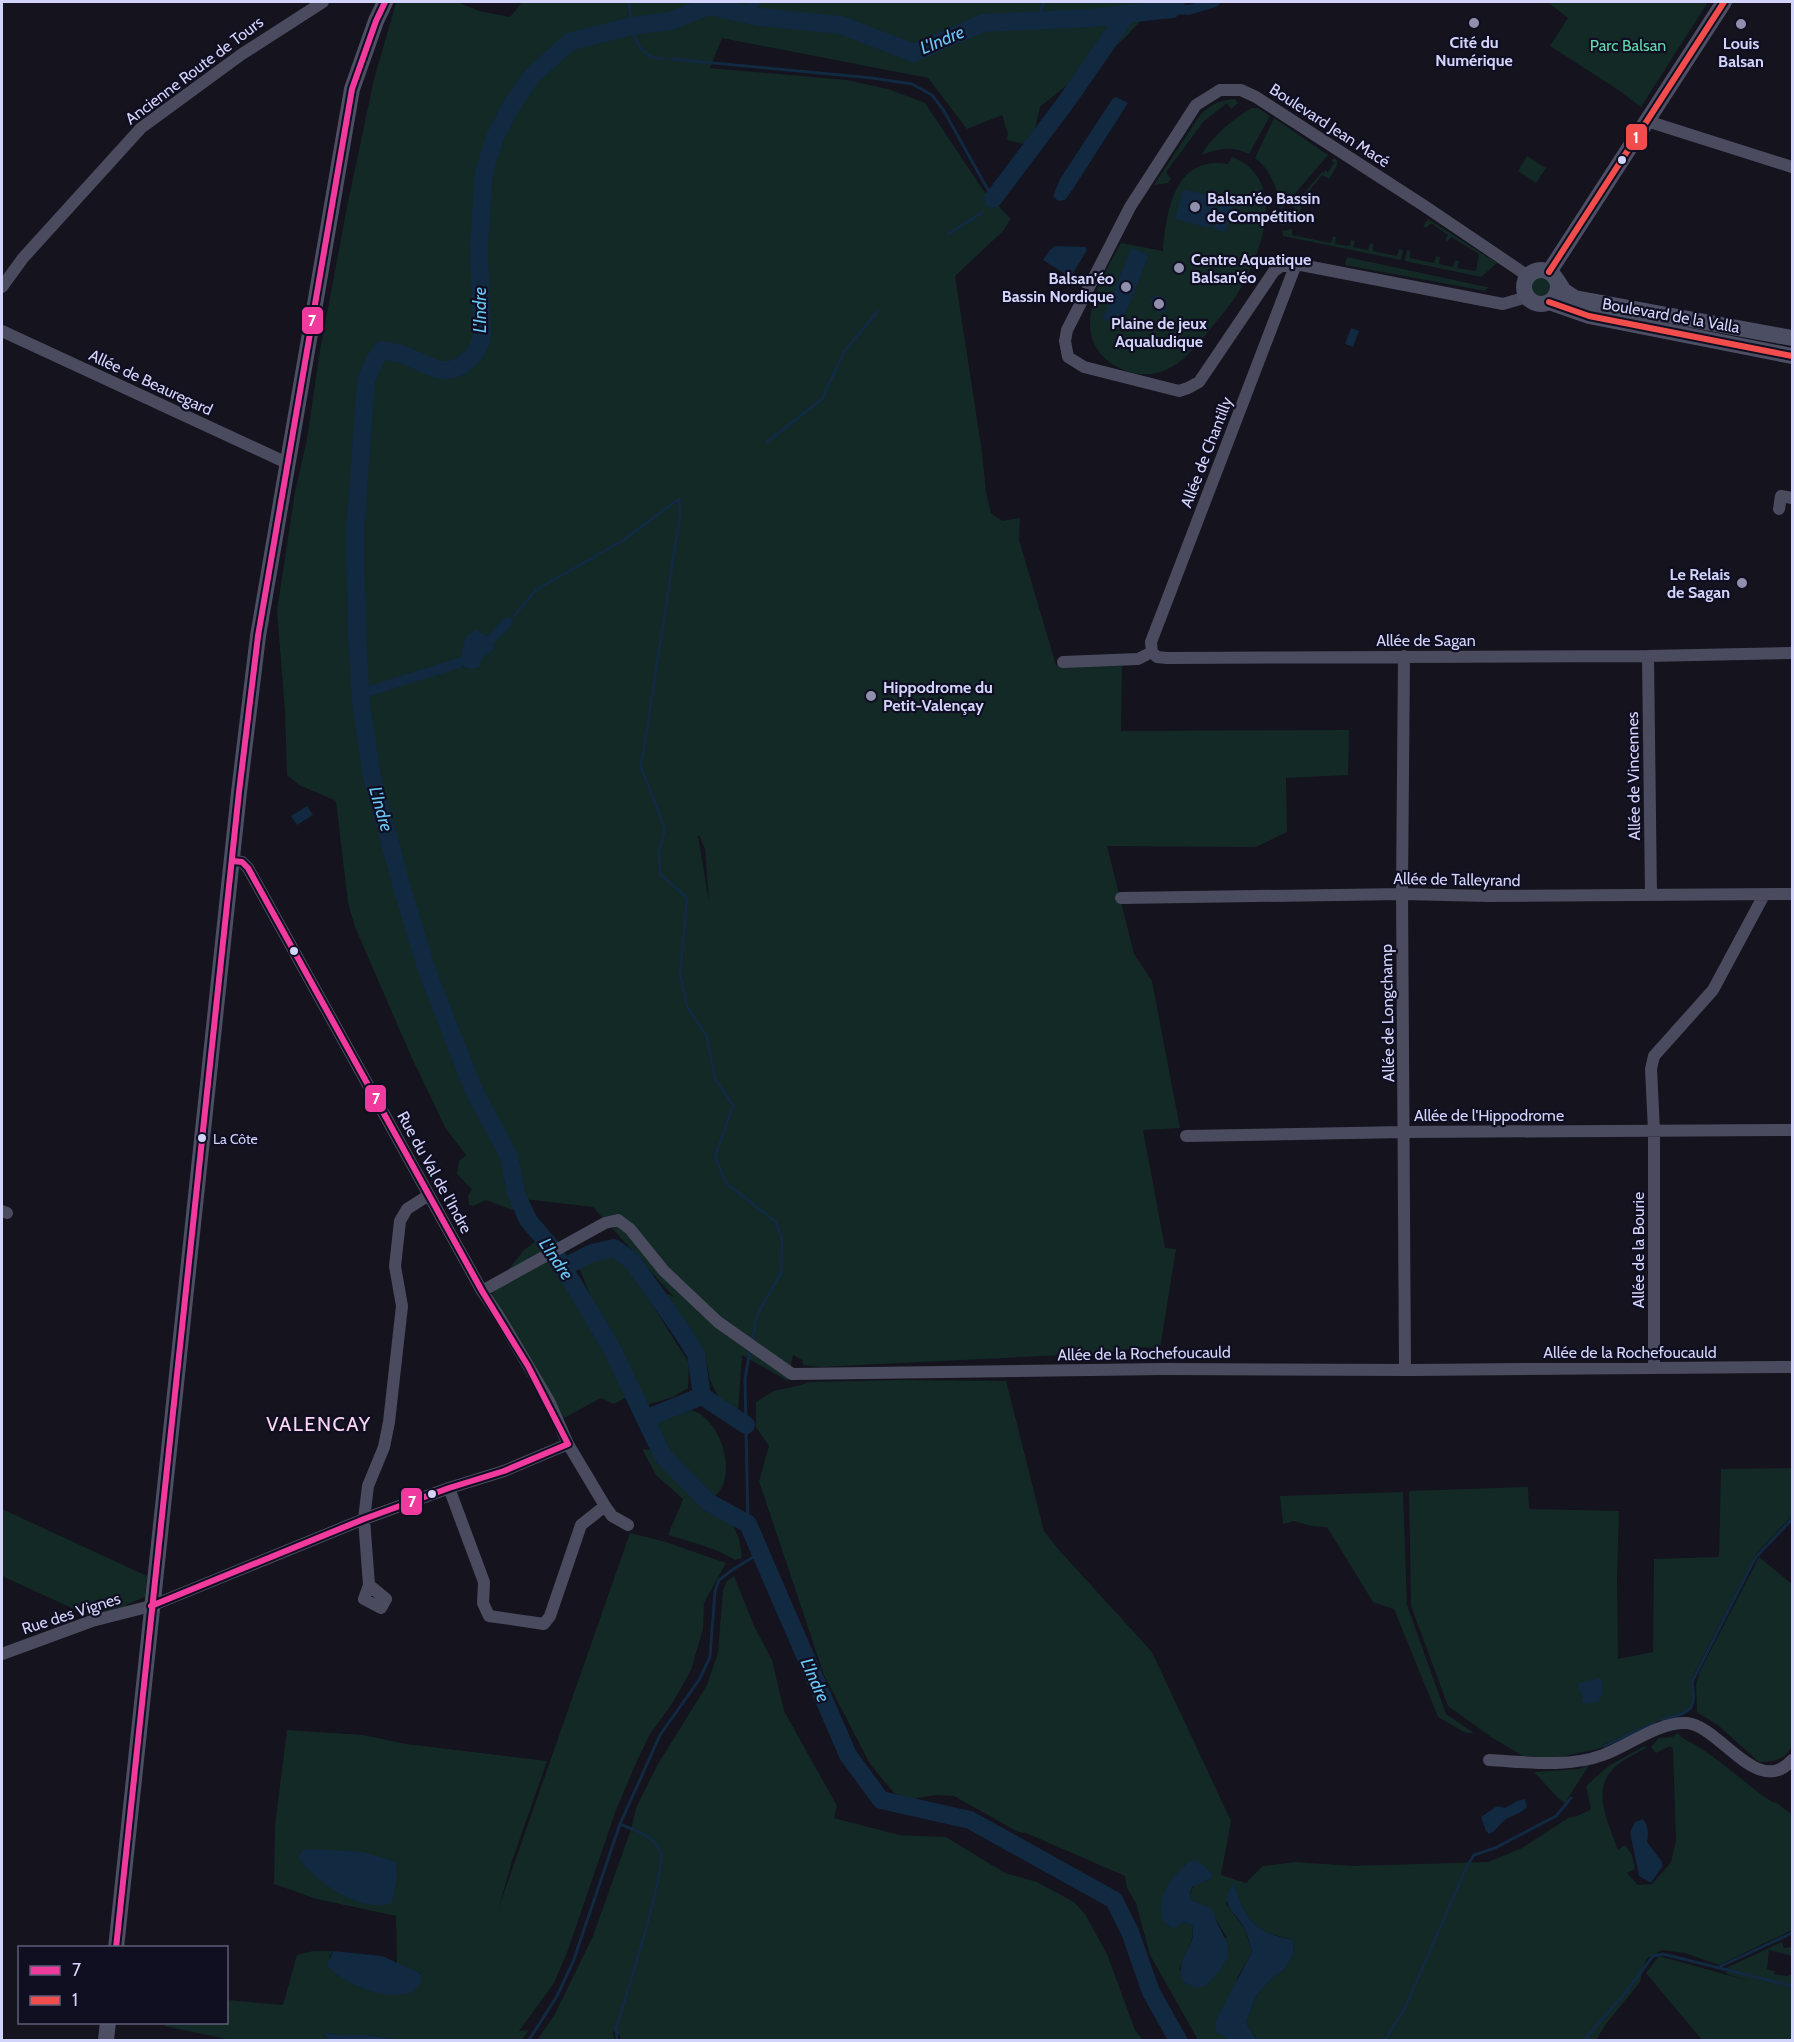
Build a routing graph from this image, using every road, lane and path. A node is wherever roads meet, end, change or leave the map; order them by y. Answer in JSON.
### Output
{"nodes":[{"id":1,"x":323,"y":2,"type":"edge"},
{"id":2,"x":385,"y":2,"type":"edge"},
{"id":3,"x":1724,"y":2,"type":"edge"},
{"id":4,"x":1647,"y":121,"type":"junction"},
{"id":5,"x":1792,"y":167,"type":"edge"},
{"id":6,"x":1296,"y":264,"type":"junction"},
{"id":7,"x":1528,"y":276,"type":"junction"},
{"id":8,"x":1553,"y":276,"type":"junction"},
{"id":9,"x":2,"y":287,"type":"edge"},
{"id":10,"x":1527,"y":297,"type":"junction"},
{"id":11,"x":1549,"y":302,"type":"junction"},
{"id":12,"x":2,"y":331,"type":"edge"},
{"id":13,"x":1792,"y":338,"type":"edge"},
{"id":14,"x":1792,"y":356,"type":"edge"},
{"id":15,"x":287,"y":463,"type":"junction"},
{"id":16,"x":1792,"y":498,"type":"edge"},
{"id":17,"x":1779,"y":509,"type":"dead end"},
{"id":18,"x":1152,"y":652,"type":"junction"},
{"id":19,"x":1792,"y":653,"type":"edge"},
{"id":20,"x":1404,"y":656,"type":"junction"},
{"id":21,"x":1648,"y":657,"type":"junction"},
{"id":22,"x":1063,"y":662,"type":"dead end"},
{"id":23,"x":233,"y":861,"type":"junction"},
{"id":24,"x":1403,"y":894,"type":"junction"},
{"id":25,"x":1792,"y":894,"type":"edge"},
{"id":26,"x":1651,"y":895,"type":"junction"},
{"id":27,"x":1764,"y":895,"type":"junction"},
{"id":28,"x":1121,"y":898,"type":"dead end"},
{"id":29,"x":1792,"y":1130,"type":"edge"},
{"id":30,"x":1654,"y":1131,"type":"junction"},
{"id":31,"x":1405,"y":1132,"type":"junction"},
{"id":32,"x":1186,"y":1136,"type":"dead end"},
{"id":33,"x":429,"y":1195,"type":"junction"},
{"id":34,"x":482,"y":1291,"type":"junction"},
{"id":35,"x":1792,"y":1367,"type":"edge"},
{"id":36,"x":1654,"y":1368,"type":"junction"},
{"id":37,"x":1405,"y":1370,"type":"junction"},
{"id":38,"x":568,"y":1444,"type":"junction"},
{"id":39,"x":449,"y":1488,"type":"junction"},
{"id":40,"x":605,"y":1506,"type":"junction"},
{"id":41,"x":364,"y":1519,"type":"junction"},
{"id":42,"x":628,"y":1525,"type":"dead end"},
{"id":43,"x":369,"y":1585,"type":"dead end"},
{"id":44,"x":151,"y":1606,"type":"junction"},
{"id":45,"x":2,"y":1654,"type":"edge"},
{"id":46,"x":1489,"y":1760,"type":"dead end"},
{"id":47,"x":1792,"y":1760,"type":"edge"},
{"id":48,"x":116,"y":1946,"type":"edge"},
{"id":49,"x":108,"y":2024,"type":"edge"},
{"id":50,"x":106,"y":2040,"type":"edge"}],
"edges":[{"from":1,"to":9,"type":"street","name":"Ancienne Route de Tours"},
{"from":2,"to":15,"type":"street"},
{"from":3,"to":4,"type":"street"},
{"from":4,"to":5,"type":"street"},
{"from":4,"to":8,"type":"street"},
{"from":6,"to":7,"type":"street","name":"Boulevard Jean Macé"},
{"from":6,"to":10,"type":"street"},
{"from":6,"to":18,"type":"street","name":"Allée de Chantilly"},
{"from":7,"to":8,"type":"street"},
{"from":7,"to":10,"type":"street"},
{"from":8,"to":11,"type":"street"},
{"from":8,"to":13,"type":"street","name":"Boulevard de la Valla"},
{"from":10,"to":11,"type":"street"},
{"from":11,"to":14,"type":"street","name":"Boulevard de la Valla"},
{"from":12,"to":15,"type":"street","name":"Allée de Beauregard"},
{"from":15,"to":23,"type":"street"},
{"from":16,"to":17,"type":"street"},
{"from":18,"to":20,"type":"street","name":"Allée de Sagan"},
{"from":18,"to":22,"type":"street","name":"Allée de Sagan"},
{"from":19,"to":21,"type":"street","name":"Allée de Sagan"},
{"from":20,"to":21,"type":"street","name":"Allée de Sagan"},
{"from":20,"to":24,"type":"street","name":"Allée de Longchamp"},
{"from":21,"to":26,"type":"street","name":"Allée de Vincennes"},
{"from":23,"to":33,"type":"street","name":"Rue du Val de l'Indre"},
{"from":23,"to":44,"type":"street"},
{"from":24,"to":26,"type":"street","name":"Allée de Talleyrand"},
{"from":24,"to":28,"type":"street","name":"Allée de Talleyrand"},
{"from":24,"to":31,"type":"street","name":"Allée de Longchamp"},
{"from":25,"to":27,"type":"street","name":"Allée de Talleyrand"},
{"from":26,"to":27,"type":"street","name":"Allée de Talleyrand"},
{"from":27,"to":30,"type":"street","name":"Allée de la Bourie"},
{"from":29,"to":30,"type":"street","name":"Allée de l'Hippodrome"},
{"from":30,"to":31,"type":"street","name":"Allée de l'Hippodrome"},
{"from":30,"to":36,"type":"street","name":"Allée de la Bourie"},
{"from":31,"to":32,"type":"street","name":"Allée de l'Hippodrome"},
{"from":31,"to":37,"type":"street","name":"Allée de Longchamp"},
{"from":33,"to":34,"type":"street","name":"Rue du Val de l'Indre"},
{"from":33,"to":41,"type":"street"},
{"from":34,"to":37,"type":"street","name":"Allée de la Rochefoucauld"},
{"from":34,"to":38,"type":"street","name":"Rue du Val de l'Indre"},
{"from":35,"to":36,"type":"street","name":"Allée de la Rochefoucauld"},
{"from":36,"to":37,"type":"street","name":"Allée de la Rochefoucauld"},
{"from":38,"to":39,"type":"street"},
{"from":38,"to":40,"type":"street","name":"Rue du Val de l'Indre"},
{"from":39,"to":40,"type":"street"},
{"from":39,"to":41,"type":"street"},
{"from":40,"to":42,"type":"street","name":"Rue du Val de l'Indre"},
{"from":41,"to":43,"type":"street"},
{"from":41,"to":44,"type":"street"},
{"from":44,"to":45,"type":"street","name":"Rue des Vignes"},
{"from":44,"to":48,"type":"street"},
{"from":46,"to":47,"type":"street"},
{"from":49,"to":50,"type":"street"}]}
